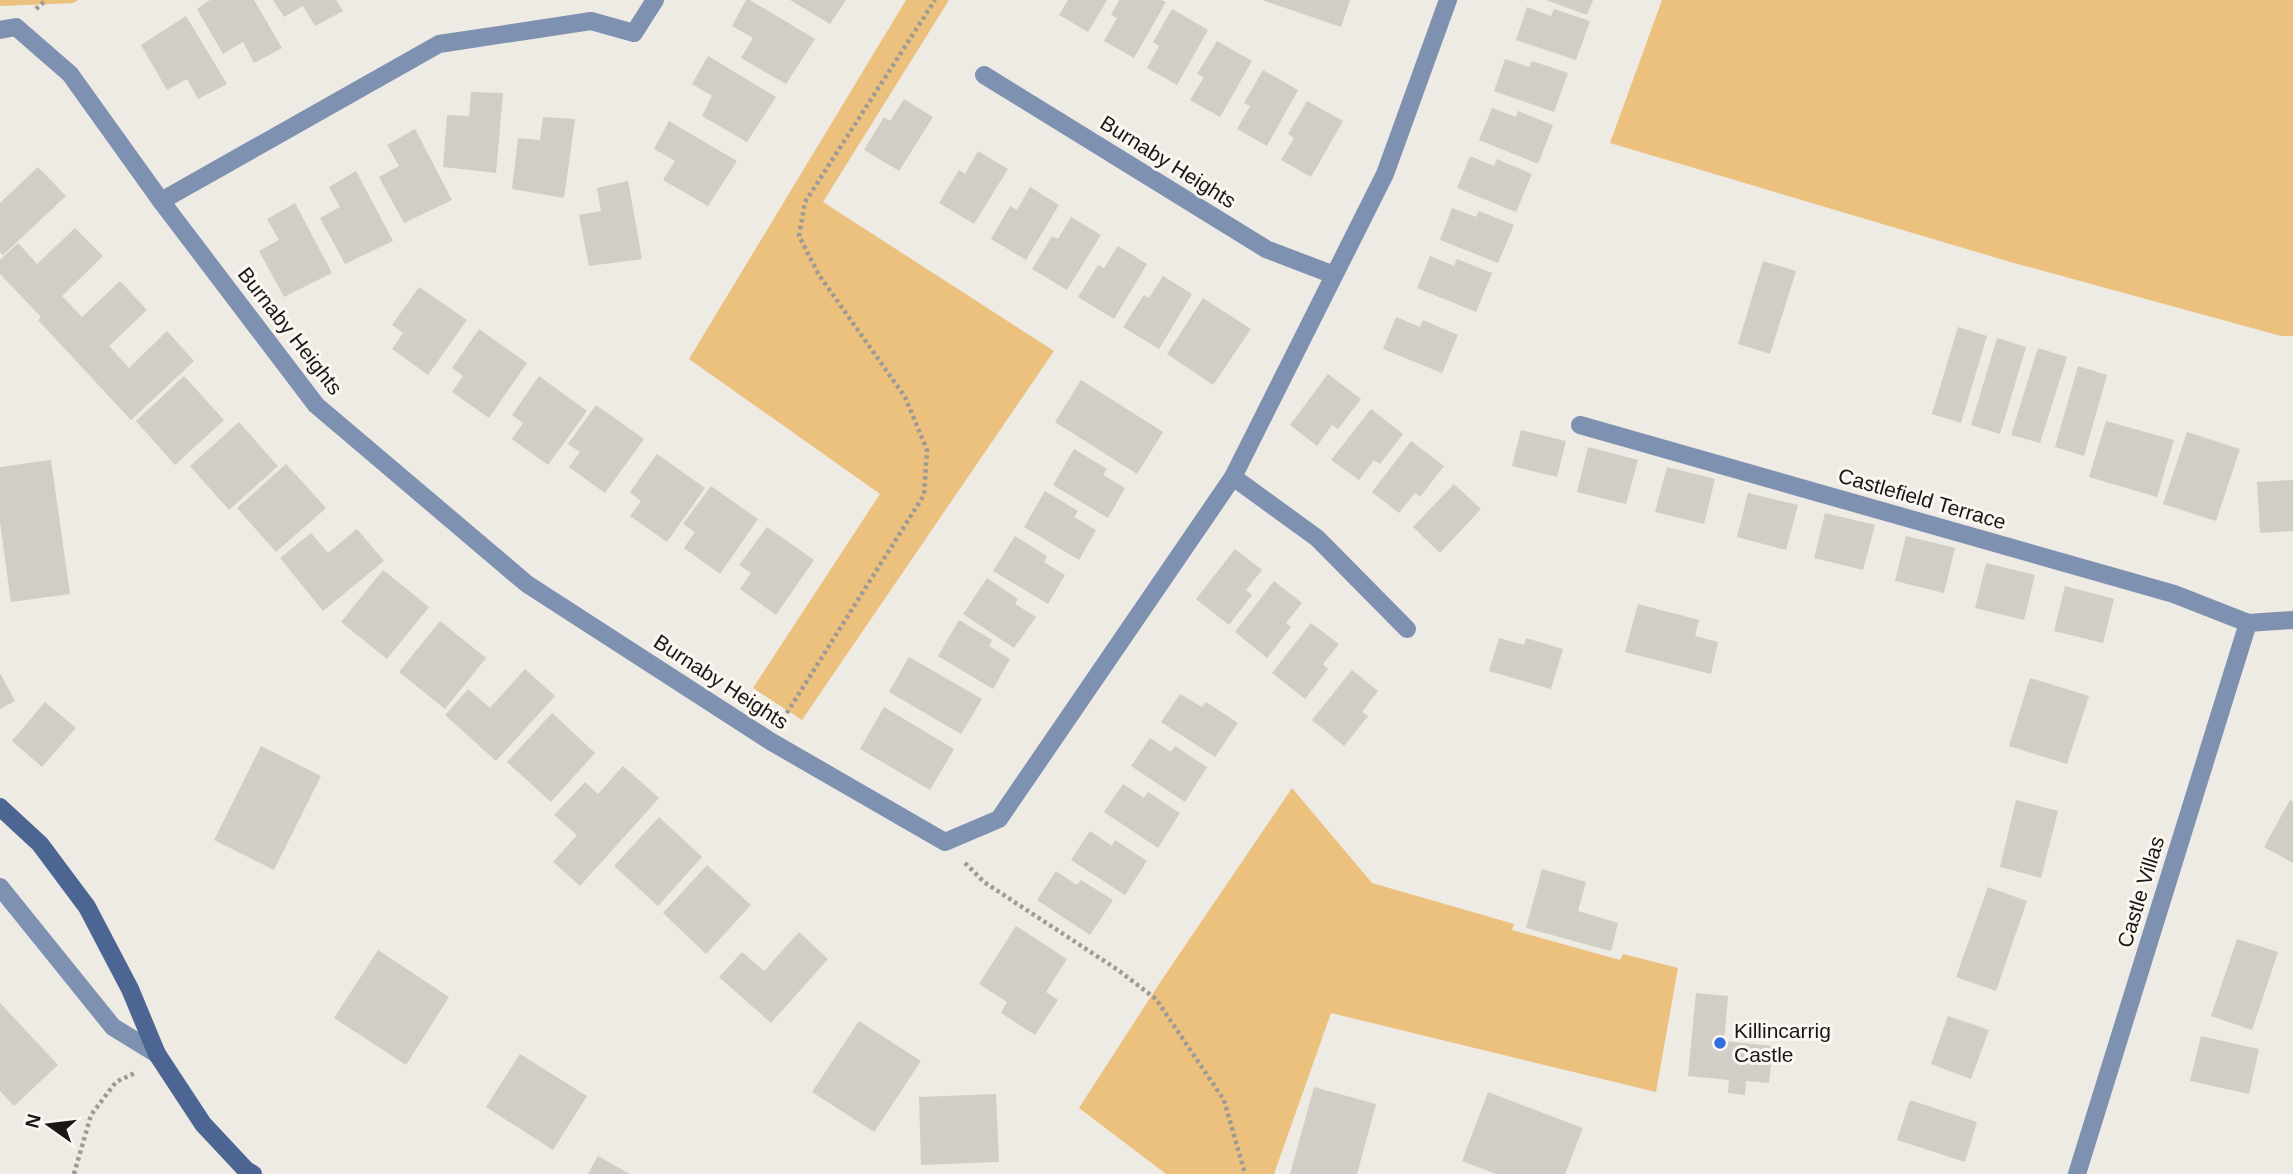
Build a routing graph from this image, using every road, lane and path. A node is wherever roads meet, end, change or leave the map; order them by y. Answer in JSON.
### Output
{"nodes":[{"id":1,"x":655,"y":0,"type":"edge"},
{"id":2,"x":935,"y":0,"type":"edge"},
{"id":3,"x":1448,"y":0,"type":"edge"},
{"id":4,"x":0,"y":30,"type":"edge"},
{"id":5,"x":984,"y":75,"type":"dead end"},
{"id":6,"x":161,"y":201,"type":"junction"},
{"id":7,"x":1334,"y":275,"type":"junction"},
{"id":8,"x":1580,"y":425,"type":"dead end"},
{"id":9,"x":1233,"y":477,"type":"junction"},
{"id":10,"x":2293,"y":620,"type":"edge"},
{"id":11,"x":2248,"y":623,"type":"junction"},
{"id":12,"x":1407,"y":629,"type":"dead end"},
{"id":13,"x":770,"y":741,"type":"junction"},
{"id":14,"x":0,"y":807,"type":"edge"},
{"id":15,"x":945,"y":842,"type":"junction"},
{"id":16,"x":0,"y":887,"type":"edge"},
{"id":17,"x":159,"y":1057,"type":"junction"},
{"id":18,"x":74,"y":1174,"type":"edge"},
{"id":19,"x":253,"y":1174,"type":"edge"},
{"id":20,"x":1245,"y":1174,"type":"edge"},
{"id":21,"x":2077,"y":1174,"type":"edge"}],
"edges":[{"from":1,"to":6,"type":"street"},
{"from":2,"to":13,"type":"path"},
{"from":3,"to":7,"type":"street"},
{"from":4,"to":6,"type":"street","name":"Burnaby Heights"},
{"from":5,"to":7,"type":"street","name":"Burnaby Heights"},
{"from":6,"to":13,"type":"street","name":"Burnaby Heights"},
{"from":7,"to":9,"type":"street"},
{"from":8,"to":11,"type":"street","name":"Castlefield Terrace"},
{"from":9,"to":12,"type":"street"},
{"from":9,"to":15,"type":"street"},
{"from":10,"to":11,"type":"street"},
{"from":11,"to":21,"type":"street","name":"Castle Villas"},
{"from":13,"to":15,"type":"street","name":"Burnaby Heights"},
{"from":14,"to":17,"type":"main road"},
{"from":15,"to":20,"type":"path"},
{"from":16,"to":17,"type":"street"},
{"from":17,"to":18,"type":"path"},
{"from":17,"to":19,"type":"main road"}]}
